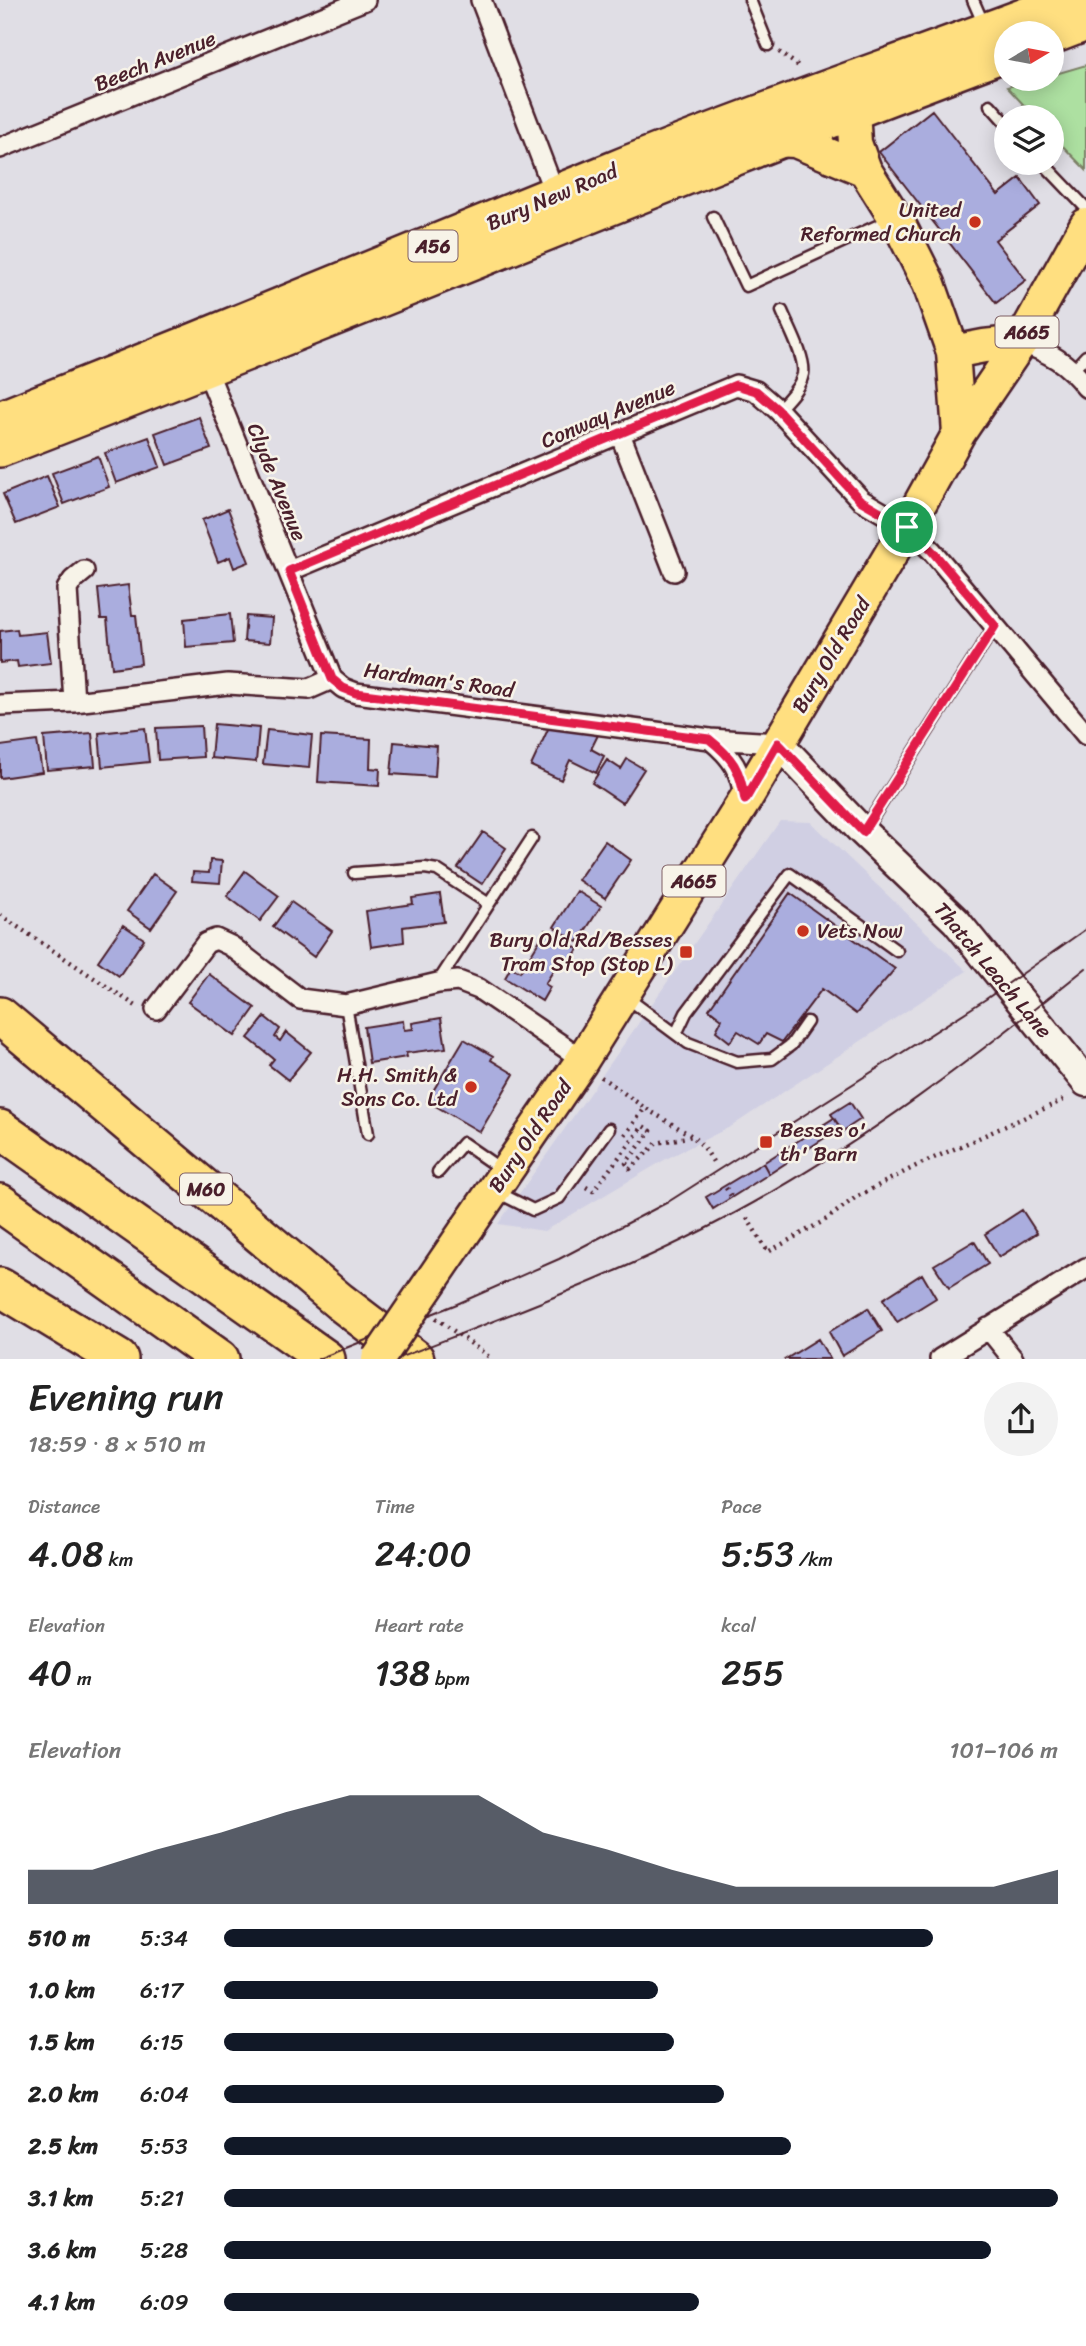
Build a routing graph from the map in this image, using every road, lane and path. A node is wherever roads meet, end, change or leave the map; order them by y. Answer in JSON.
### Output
{"nodes":[{"id":1,"x":365,"y":0,"type":"edge"},
{"id":2,"x":481,"y":0,"type":"edge"},
{"id":3,"x":750,"y":0,"type":"edge"},
{"id":4,"x":1016,"y":0,"type":"edge"},
{"id":5,"x":1070,"y":0,"type":"edge"},
{"id":6,"x":330,"y":7,"type":"edge"},
{"id":7,"x":1086,"y":22,"type":"edge"},
{"id":8,"x":989,"y":28,"type":"edge"},
{"id":9,"x":1064,"y":30,"type":"edge"},
{"id":10,"x":768,"y":45,"type":"joint"},
{"id":11,"x":807,"y":71,"type":"dead end"},
{"id":12,"x":866,"y":74,"type":"junction"},
{"id":13,"x":990,"y":105,"type":"dead end"},
{"id":14,"x":853,"y":109,"type":"junction"},
{"id":15,"x":994,"y":110,"type":"edge"},
{"id":16,"x":774,"y":140,"type":"junction"},
{"id":17,"x":0,"y":148,"type":"edge"},
{"id":18,"x":864,"y":170,"type":"junction"},
{"id":19,"x":1054,"y":175,"type":"edge"},
{"id":20,"x":1086,"y":208,"type":"edge"},
{"id":21,"x":561,"y":210,"type":"junction"},
{"id":22,"x":713,"y":217,"type":"dead end"},
{"id":23,"x":894,"y":218,"type":"junction"},
{"id":24,"x":1086,"y":225,"type":"edge"},
{"id":25,"x":782,"y":311,"type":"dead end"},
{"id":26,"x":1021,"y":342,"type":"junction"},
{"id":27,"x":953,"y":352,"type":"junction"},
{"id":28,"x":202,"y":355,"type":"junction"},
{"id":29,"x":1079,"y":363,"type":"edge"},
{"id":30,"x":1086,"y":387,"type":"edge"},
{"id":31,"x":778,"y":410,"type":"junction"},
{"id":32,"x":0,"y":420,"type":"edge"},
{"id":33,"x":959,"y":433,"type":"junction"},
{"id":34,"x":620,"y":434,"type":"junction"},
{"id":35,"x":0,"y":447,"type":"edge"},
{"id":36,"x":907,"y":527,"type":"junction"},
{"id":37,"x":84,"y":571,"type":"dead end"},
{"id":38,"x":289,"y":571,"type":"junction"},
{"id":39,"x":674,"y":571,"type":"dead end"},
{"id":40,"x":995,"y":626,"type":"junction"},
{"id":41,"x":332,"y":679,"type":"junction"},
{"id":42,"x":74,"y":702,"type":"junction"},
{"id":43,"x":0,"y":705,"type":"edge"},
{"id":44,"x":1086,"y":735,"type":"edge"},
{"id":45,"x":709,"y":739,"type":"junction"},
{"id":46,"x":778,"y":743,"type":"junction"},
{"id":47,"x":745,"y":800,"type":"junction"},
{"id":48,"x":863,"y":832,"type":"junction"},
{"id":49,"x":532,"y":838,"type":"dead end"},
{"id":50,"x":354,"y":873,"type":"dead end"},
{"id":51,"x":489,"y":904,"type":"junction"},
{"id":52,"x":0,"y":915,"type":"edge"},
{"id":53,"x":897,"y":951,"type":"dead end"},
{"id":54,"x":438,"y":983,"type":"junction"},
{"id":55,"x":623,"y":995,"type":"junction"},
{"id":56,"x":346,"y":1005,"type":"junction"},
{"id":57,"x":156,"y":1009,"type":"joint"},
{"id":58,"x":0,"y":1016,"type":"edge"},
{"id":59,"x":807,"y":1022,"type":"dead end"},
{"id":60,"x":676,"y":1034,"type":"junction"},
{"id":61,"x":582,"y":1059,"type":"junction"},
{"id":62,"x":611,"y":1084,"type":"dead end"},
{"id":63,"x":1080,"y":1089,"type":"edge"},
{"id":64,"x":0,"y":1129,"type":"edge"},
{"id":65,"x":609,"y":1129,"type":"dead end"},
{"id":66,"x":369,"y":1134,"type":"dead end"},
{"id":67,"x":692,"y":1136,"type":"junction"},
{"id":68,"x":715,"y":1165,"type":"dead end"},
{"id":69,"x":438,"y":1172,"type":"dead end"},
{"id":70,"x":593,"y":1177,"type":"dead end"},
{"id":71,"x":500,"y":1181,"type":"junction"},
{"id":72,"x":728,"y":1192,"type":"dead end"},
{"id":73,"x":721,"y":1197,"type":"dead end"},
{"id":74,"x":0,"y":1203,"type":"edge"},
{"id":75,"x":747,"y":1218,"type":"dead end"},
{"id":76,"x":1086,"y":1268,"type":"edge"},
{"id":77,"x":0,"y":1287,"type":"edge"},
{"id":78,"x":416,"y":1303,"type":"junction"},
{"id":79,"x":988,"y":1328,"type":"junction"},
{"id":80,"x":119,"y":1359,"type":"edge"},
{"id":81,"x":220,"y":1359,"type":"edge"},
{"id":82,"x":326,"y":1359,"type":"edge"},
{"id":83,"x":378,"y":1359,"type":"edge"},
{"id":84,"x":415,"y":1359,"type":"edge"},
{"id":85,"x":492,"y":1359,"type":"edge"},
{"id":86,"x":940,"y":1359,"type":"edge"},
{"id":87,"x":1013,"y":1359,"type":"edge"}],
"edges":[{"from":1,"to":6,"type":"street","name":"Beech Avenue"},
{"from":2,"to":21,"type":"street"},
{"from":3,"to":10,"type":"lane"},
{"from":4,"to":8,"type":"main road"},
{"from":5,"to":8,"type":"highway","name":"Bury New Road","number":"A56"},
{"from":6,"to":17,"type":"street","name":"Beech Avenue"},
{"from":7,"to":9,"type":"highway"},
{"from":8,"to":12,"type":"highway","name":"Bury New Road","number":"A56"},
{"from":8,"to":14,"type":"highway","name":"Bury New Road","number":"A56"},
{"from":10,"to":11,"type":"path"},
{"from":12,"to":14,"type":"main road"},
{"from":12,"to":21,"type":"highway","name":"Bury New Road","number":"A56"},
{"from":13,"to":15,"type":"lane"},
{"from":14,"to":16,"type":"highway","name":"Bury New Road","number":"A56"},
{"from":14,"to":18,"type":"main road"},
{"from":16,"to":18,"type":"main road"},
{"from":16,"to":21,"type":"highway","name":"Bury New Road","number":"A56"},
{"from":18,"to":23,"type":"main road"},
{"from":19,"to":20,"type":"lane"},
{"from":21,"to":28,"type":"highway","name":"Bury New Road","number":"A56"},
{"from":22,"to":23,"type":"lane"},
{"from":23,"to":27,"type":"main road"},
{"from":24,"to":26,"type":"main road","name":"Bury Old Road","number":"A665"},
{"from":25,"to":31,"type":"lane"},
{"from":26,"to":27,"type":"main road"},
{"from":26,"to":29,"type":"street"},
{"from":26,"to":33,"type":"main road","name":"Bury Old Road","number":"A665"},
{"from":27,"to":33,"type":"main road"},
{"from":28,"to":32,"type":"highway","name":"Bury New Road","number":"A56"},
{"from":28,"to":35,"type":"highway","name":"Bury New Road","number":"A56"},
{"from":28,"to":38,"type":"street","name":"Clyde Avenue"},
{"from":29,"to":30,"type":"street"},
{"from":31,"to":34,"type":"street","name":"Conway Avenue"},
{"from":31,"to":36,"type":"street","name":"Conway Avenue"},
{"from":33,"to":36,"type":"main road","name":"Bury Old Road","number":"A665"},
{"from":34,"to":38,"type":"street","name":"Conway Avenue"},
{"from":34,"to":39,"type":"street"},
{"from":36,"to":40,"type":"street","name":"Conway Avenue"},
{"from":36,"to":46,"type":"main road","name":"Bury Old Road","number":"A665"},
{"from":37,"to":42,"type":"street"},
{"from":38,"to":41,"type":"street","name":"Clyde Avenue"},
{"from":40,"to":44,"type":"street","name":"Conway Avenue"},
{"from":40,"to":48,"type":"lane"},
{"from":41,"to":42,"type":"street","name":"Hardman's Road"},
{"from":41,"to":45,"type":"street","name":"Hardman's Road"},
{"from":42,"to":43,"type":"street","name":"Hardman's Road"},
{"from":45,"to":46,"type":"street","name":"Hardman's Road"},
{"from":45,"to":47,"type":"street"},
{"from":46,"to":47,"type":"main road","name":"Bury Old Road","number":"A665"},
{"from":46,"to":48,"type":"street","name":"Thatch Leach Lane"},
{"from":47,"to":55,"type":"main road","name":"Bury Old Road","number":"A665"},
{"from":48,"to":63,"type":"street","name":"Thatch Leach Lane"},
{"from":49,"to":51,"type":"lane"},
{"from":50,"to":51,"type":"lane"},
{"from":51,"to":54,"type":"lane"},
{"from":52,"to":57,"type":"path"},
{"from":53,"to":60,"type":"lane"},
{"from":54,"to":56,"type":"street"},
{"from":54,"to":61,"type":"street"},
{"from":55,"to":60,"type":"lane"},
{"from":55,"to":61,"type":"main road","name":"Bury Old Road","number":"A665"},
{"from":56,"to":57,"type":"street"},
{"from":56,"to":66,"type":"lane"},
{"from":58,"to":84,"type":"highway","number":"M60"},
{"from":59,"to":60,"type":"lane"},
{"from":61,"to":71,"type":"main road","name":"Bury Old Road","number":"A665"},
{"from":62,"to":67,"type":"path"},
{"from":63,"to":75,"type":"path"},
{"from":64,"to":82,"type":"highway"},
{"from":65,"to":71,"type":"lane"},
{"from":67,"to":68,"type":"path"},
{"from":67,"to":70,"type":"path"},
{"from":69,"to":71,"type":"lane"},
{"from":71,"to":78,"type":"main road","name":"Bury Old Road","number":"A665","bridge":true},
{"from":72,"to":73,"type":"path"},
{"from":74,"to":81,"type":"highway"},
{"from":76,"to":79,"type":"street"},
{"from":77,"to":80,"type":"highway"},
{"from":78,"to":83,"type":"main road","name":"Bury Old Road","number":"A665","bridge":true},
{"from":78,"to":85,"type":"path"},
{"from":79,"to":86,"type":"street"},
{"from":79,"to":87,"type":"street"}]}
